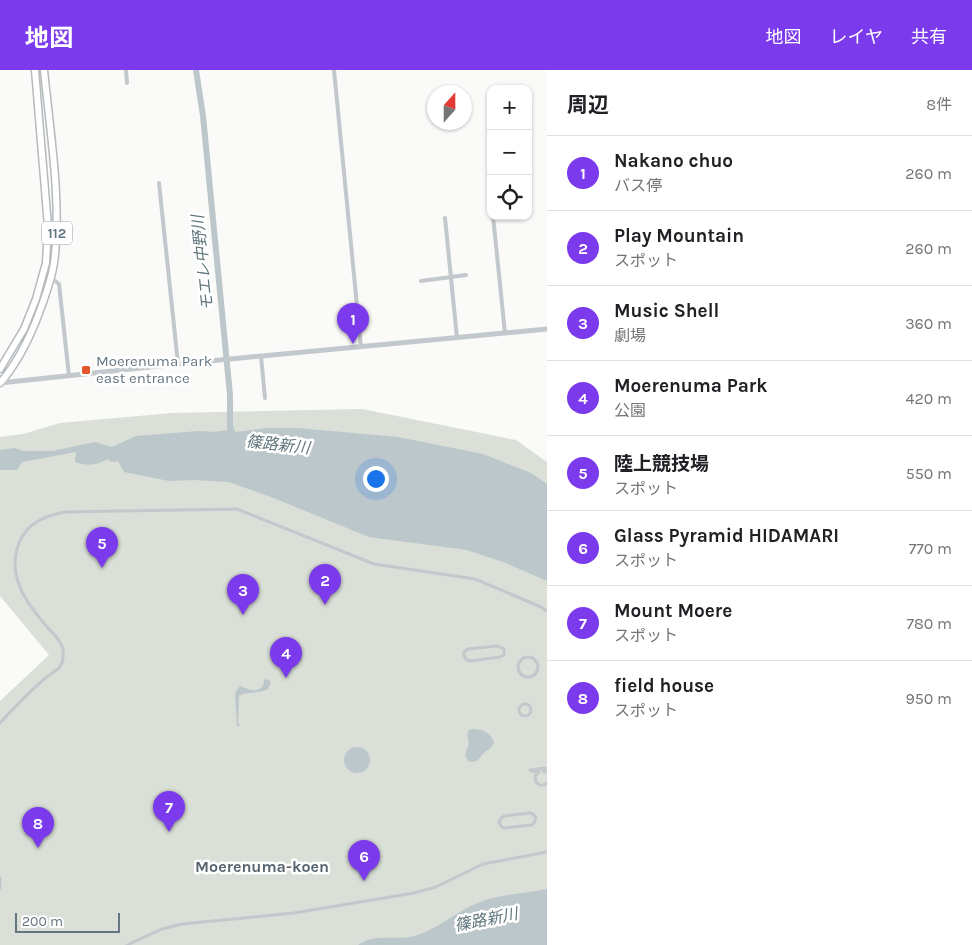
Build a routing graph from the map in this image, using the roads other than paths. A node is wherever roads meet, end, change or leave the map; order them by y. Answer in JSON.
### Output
{"nodes":[{"id":1,"x":35,"y":70,"type":"edge"},
{"id":2,"x":44,"y":70,"type":"edge"},
{"id":3,"x":126,"y":70,"type":"edge"},
{"id":4,"x":334,"y":70,"type":"edge"},
{"id":5,"x":127,"y":83,"type":"dead end"},
{"id":6,"x":159,"y":183,"type":"dead end"},
{"id":7,"x":445,"y":218,"type":"dead end"},
{"id":8,"x":493,"y":220,"type":"edge"},
{"id":9,"x":466,"y":275,"type":"dead end"},
{"id":10,"x":50,"y":276,"type":"junction"},
{"id":11,"x":451,"y":277,"type":"junction"},
{"id":12,"x":421,"y":281,"type":"dead end"},
{"id":13,"x":547,"y":329,"type":"edge"},
{"id":14,"x":505,"y":333,"type":"junction"},
{"id":15,"x":457,"y":338,"type":"junction"},
{"id":16,"x":361,"y":347,"type":"junction"},
{"id":17,"x":261,"y":356,"type":"junction"},
{"id":18,"x":178,"y":364,"type":"junction"},
{"id":19,"x":0,"y":369,"type":"edge"},
{"id":20,"x":69,"y":376,"type":"junction"},
{"id":21,"x":0,"y":383,"type":"edge"},
{"id":22,"x":264,"y":398,"type":"dead end"},
{"id":23,"x":547,"y":611,"type":"edge"},
{"id":24,"x":471,"y":661,"type":"joint"},
{"id":25,"x":528,"y":677,"type":"joint"},
{"id":26,"x":0,"y":723,"type":"edge"},
{"id":27,"x":547,"y":773,"type":"edge"},
{"id":28,"x":547,"y":783,"type":"edge"},
{"id":29,"x":530,"y":813,"type":"joint"},
{"id":30,"x":547,"y":852,"type":"edge"},
{"id":31,"x":0,"y":878,"type":"edge"},
{"id":32,"x":0,"y":888,"type":"edge"},
{"id":33,"x":127,"y":945,"type":"edge"}],
"edges":[{"from":1,"to":19,"type":"main road","number":"112"},
{"from":2,"to":10,"type":"main road","number":"112"},
{"from":3,"to":5,"type":"street"},
{"from":4,"to":16,"type":"street"},
{"from":6,"to":18,"type":"street"},
{"from":7,"to":11,"type":"street"},
{"from":8,"to":14,"type":"street"},
{"from":9,"to":11,"type":"street"},
{"from":10,"to":20,"type":"street"},
{"from":10,"to":21,"type":"main road","number":"112"},
{"from":11,"to":12,"type":"street"},
{"from":11,"to":15,"type":"street"},
{"from":13,"to":14,"type":"street"},
{"from":14,"to":15,"type":"street"},
{"from":15,"to":16,"type":"street"},
{"from":16,"to":17,"type":"street"},
{"from":17,"to":18,"type":"street"},
{"from":17,"to":22,"type":"street"},
{"from":18,"to":20,"type":"street"},
{"from":20,"to":21,"type":"street"},
{"from":23,"to":26,"type":"street"},
{"from":24,"to":24,"type":"street"},
{"from":25,"to":25,"type":"street"},
{"from":27,"to":28,"type":"street"},
{"from":29,"to":29,"type":"street"},
{"from":30,"to":33,"type":"street"},
{"from":31,"to":32,"type":"street"}]}
